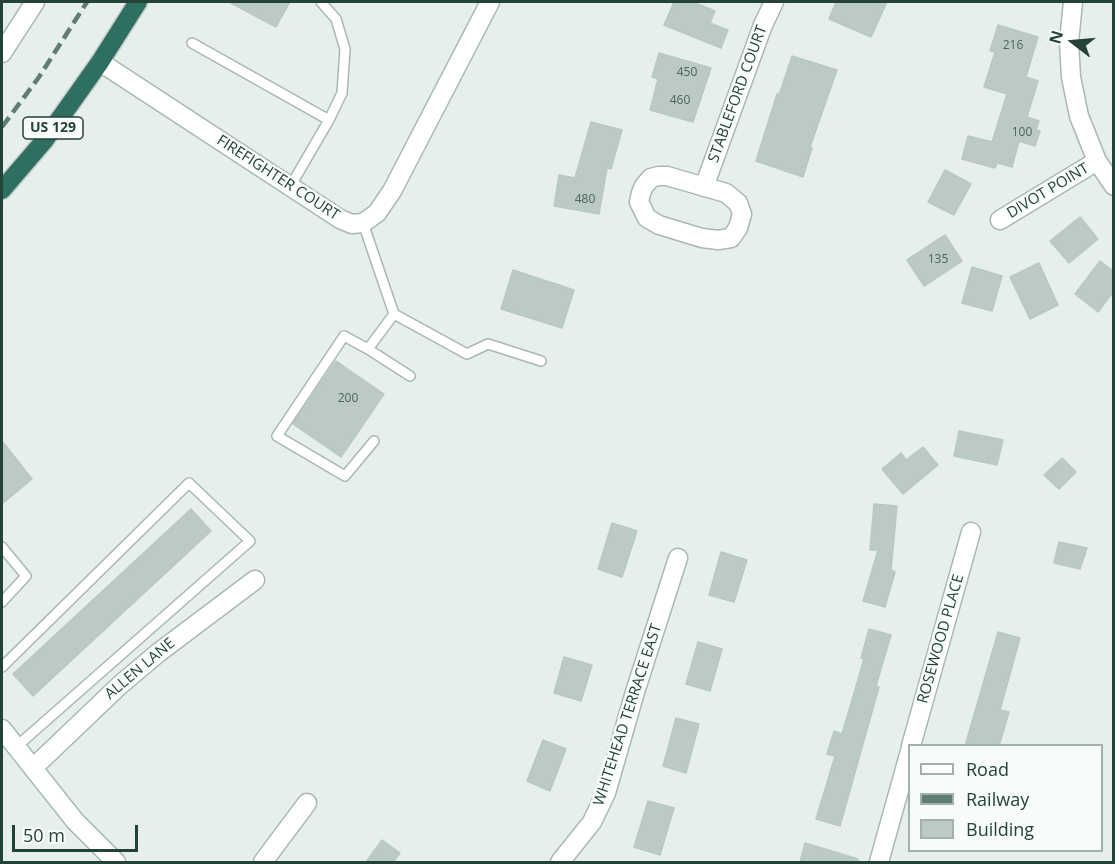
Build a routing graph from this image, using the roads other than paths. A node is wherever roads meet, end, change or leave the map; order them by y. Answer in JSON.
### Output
{"nodes":[{"id":1,"x":35,"y":2,"type":"edge"},
{"id":2,"x":138,"y":2,"type":"edge"},
{"id":3,"x":321,"y":2,"type":"edge"},
{"id":4,"x":490,"y":2,"type":"edge"},
{"id":5,"x":774,"y":2,"type":"edge"},
{"id":6,"x":1073,"y":2,"type":"edge"},
{"id":7,"x":192,"y":43,"type":"dead end"},
{"id":8,"x":2,"y":53,"type":"edge"},
{"id":9,"x":100,"y":62,"type":"junction"},
{"id":10,"x":329,"y":120,"type":"junction"},
{"id":11,"x":1097,"y":162,"type":"junction"},
{"id":12,"x":1113,"y":186,"type":"edge"},
{"id":13,"x":290,"y":187,"type":"junction"},
{"id":14,"x":704,"y":187,"type":"junction"},
{"id":15,"x":2,"y":190,"type":"edge"},
{"id":16,"x":1000,"y":220,"type":"dead end"},
{"id":17,"x":363,"y":223,"type":"junction"},
{"id":18,"x":394,"y":314,"type":"junction"},
{"id":19,"x":368,"y":349,"type":"junction"},
{"id":20,"x":540,"y":361,"type":"dead end"},
{"id":21,"x":410,"y":376,"type":"dead end"},
{"id":22,"x":374,"y":441,"type":"dead end"},
{"id":23,"x":971,"y":532,"type":"dead end"},
{"id":24,"x":2,"y":547,"type":"edge"},
{"id":25,"x":678,"y":558,"type":"dead end"},
{"id":26,"x":255,"y":580,"type":"dead end"},
{"id":27,"x":2,"y":602,"type":"edge"},
{"id":28,"x":2,"y":667,"type":"edge"},
{"id":29,"x":2,"y":729,"type":"edge"},
{"id":30,"x":912,"y":744,"type":"edge"},
{"id":31,"x":16,"y":747,"type":"junction"},
{"id":32,"x":908,"y":755,"type":"edge"},
{"id":33,"x":33,"y":768,"type":"junction"},
{"id":34,"x":307,"y":803,"type":"dead end"},
{"id":35,"x":116,"y":862,"type":"edge"},
{"id":36,"x":263,"y":862,"type":"edge"},
{"id":37,"x":560,"y":862,"type":"edge"},
{"id":38,"x":879,"y":862,"type":"edge"}],
"edges":[{"from":1,"to":8,"type":"street"},
{"from":2,"to":9,"type":"highway","number":"US 129"},
{"from":3,"to":10,"type":"lane"},
{"from":4,"to":17,"type":"street"},
{"from":5,"to":14,"type":"street","name":"STABLEFORD COURT"},
{"from":6,"to":11,"type":"street"},
{"from":7,"to":10,"type":"lane"},
{"from":9,"to":13,"type":"street","name":"FIREFIGHTER COURT"},
{"from":9,"to":15,"type":"highway","number":"US 129"},
{"from":10,"to":13,"type":"lane"},
{"from":11,"to":12,"type":"street"},
{"from":11,"to":16,"type":"street","name":"DIVOT POINT"},
{"from":13,"to":17,"type":"street","name":"FIREFIGHTER COURT"},
{"from":14,"to":14,"type":"street"},
{"from":17,"to":18,"type":"lane"},
{"from":18,"to":19,"type":"lane"},
{"from":18,"to":20,"type":"lane"},
{"from":19,"to":21,"type":"lane"},
{"from":19,"to":22,"type":"lane"},
{"from":23,"to":30,"type":"street","name":"ROSEWOOD PLACE"},
{"from":24,"to":27,"type":"lane"},
{"from":25,"to":37,"type":"street","name":"WHITEHEAD TERRACE EAST"},
{"from":26,"to":33,"type":"street","name":"ALLEN LANE"},
{"from":28,"to":31,"type":"lane"},
{"from":29,"to":31,"type":"street"},
{"from":31,"to":33,"type":"street"},
{"from":32,"to":38,"type":"street"},
{"from":33,"to":35,"type":"street"},
{"from":34,"to":36,"type":"street"}]}
